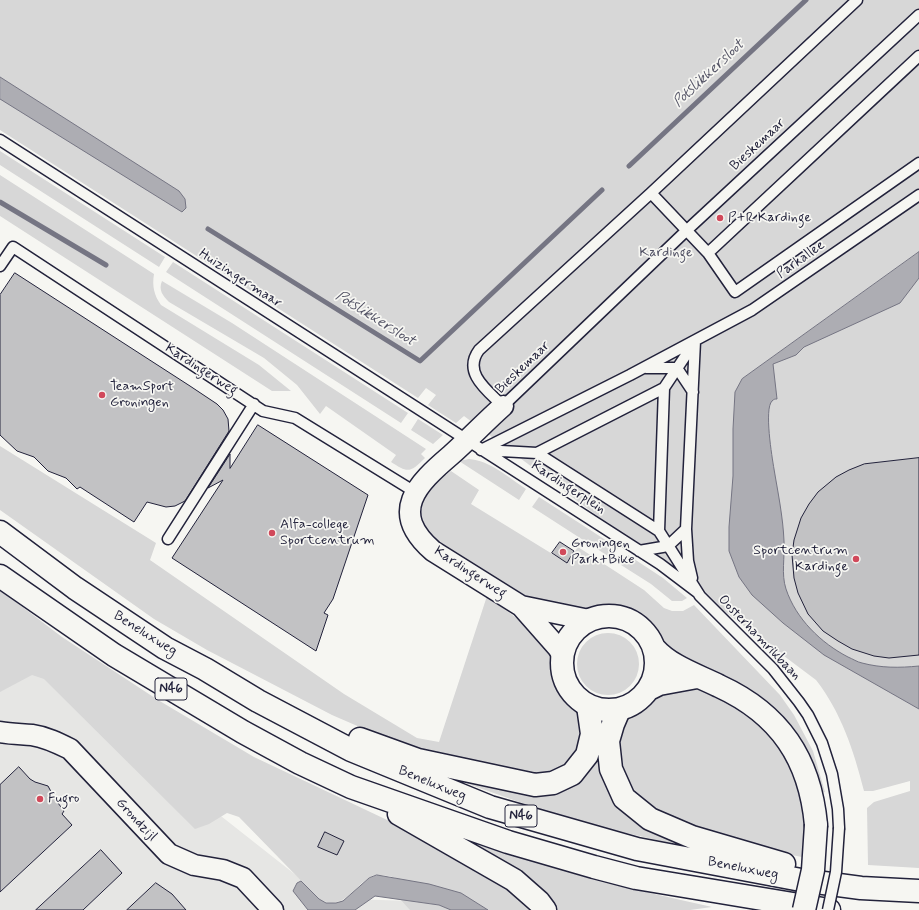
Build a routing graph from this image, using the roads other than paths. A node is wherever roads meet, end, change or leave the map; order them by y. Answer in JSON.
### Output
{"nodes":[{"id":1,"x":857,"y":0,"type":"edge"},
{"id":2,"x":919,"y":15,"type":"edge"},
{"id":3,"x":919,"y":56,"type":"edge"},
{"id":4,"x":0,"y":140,"type":"edge"},
{"id":5,"x":919,"y":163,"type":"edge"},
{"id":6,"x":651,"y":193,"type":"junction"},
{"id":7,"x":919,"y":195,"type":"edge"},
{"id":8,"x":686,"y":231,"type":"junction"},
{"id":9,"x":708,"y":253,"type":"junction"},
{"id":10,"x":0,"y":266,"type":"edge"},
{"id":11,"x":695,"y":341,"type":"junction"},
{"id":12,"x":643,"y":368,"type":"junction"},
{"id":13,"x":677,"y":368,"type":"junction"},
{"id":14,"x":664,"y":388,"type":"junction"},
{"id":15,"x":692,"y":392,"type":"junction"},
{"id":16,"x":254,"y":404,"type":"junction"},
{"id":17,"x":503,"y":406,"type":"junction"},
{"id":18,"x":474,"y":445,"type":"junction"},
{"id":19,"x":537,"y":453,"type":"junction"},
{"id":20,"x":415,"y":492,"type":"junction"},
{"id":21,"x":686,"y":529,"type":"junction"},
{"id":22,"x":658,"y":531,"type":"junction"},
{"id":23,"x":0,"y":532,"type":"edge"},
{"id":24,"x":168,"y":539,"type":"dead end"},
{"id":25,"x":668,"y":546,"type":"junction"},
{"id":26,"x":639,"y":551,"type":"junction"},
{"id":27,"x":0,"y":576,"type":"edge"},
{"id":28,"x":697,"y":592,"type":"junction"},
{"id":29,"x":521,"y":606,"type":"junction"},
{"id":30,"x":589,"y":620,"type":"junction"},
{"id":31,"x":654,"y":648,"type":"junction"},
{"id":32,"x":562,"y":654,"type":"junction"},
{"id":33,"x":697,"y":677,"type":"junction"},
{"id":34,"x":649,"y":689,"type":"junction"},
{"id":35,"x":258,"y":701,"type":"junction"},
{"id":36,"x":588,"y":706,"type":"junction"},
{"id":37,"x":619,"y":710,"type":"junction"},
{"id":38,"x":0,"y":732,"type":"edge"},
{"id":39,"x":351,"y":787,"type":"junction"},
{"id":40,"x":919,"y":891,"type":"edge"},
{"id":41,"x":273,"y":910,"type":"edge"},
{"id":42,"x":545,"y":910,"type":"edge"},
{"id":43,"x":804,"y":910,"type":"edge"},
{"id":44,"x":828,"y":910,"type":"edge"}],
"edges":[{"from":1,"to":6,"type":"lane","name":"Bieskemaar"},
{"from":2,"to":8,"type":"lane","name":"Bieskemaar"},
{"from":3,"to":9,"type":"lane"},
{"from":4,"to":18,"type":"lane","name":"Huizingermaar"},
{"from":5,"to":9,"type":"lane"},
{"from":6,"to":8,"type":"lane"},
{"from":6,"to":17,"type":"lane","name":"Bieskemaar"},
{"from":7,"to":11,"type":"lane","name":"Parkallee"},
{"from":8,"to":9,"type":"lane"},
{"from":8,"to":17,"type":"lane","name":"Bieskemaar"},
{"from":10,"to":16,"type":"lane","name":"Kardingerweg"},
{"from":11,"to":12,"type":"lane"},
{"from":11,"to":13,"type":"lane","name":"Kardingerplein"},
{"from":11,"to":15,"type":"lane"},
{"from":12,"to":13,"type":"lane"},
{"from":12,"to":18,"type":"lane"},
{"from":13,"to":14,"type":"lane","name":"Kardingerplein"},
{"from":13,"to":15,"type":"lane"},
{"from":14,"to":19,"type":"lane","name":"Kardingerplein"},
{"from":14,"to":22,"type":"lane"},
{"from":15,"to":21,"type":"lane"},
{"from":16,"to":20,"type":"lane","name":"Kardingerweg"},
{"from":16,"to":24,"type":"lane"},
{"from":17,"to":18,"type":"street"},
{"from":18,"to":19,"type":"lane","name":"Kardingerplein"},
{"from":18,"to":20,"type":"street"},
{"from":18,"to":26,"type":"lane","name":"Kardingerplein"},
{"from":19,"to":22,"type":"lane","name":"Kardingerplein"},
{"from":20,"to":29,"type":"street","name":"Kardingerweg"},
{"from":21,"to":25,"type":"lane"},
{"from":21,"to":28,"type":"lane"},
{"from":22,"to":25,"type":"lane","name":"Kardingerplein"},
{"from":23,"to":35,"type":"main road","name":"Beneluxweg","number":"N46"},
{"from":25,"to":26,"type":"lane"},
{"from":25,"to":28,"type":"lane","name":"Kardingerplein"},
{"from":26,"to":28,"type":"lane","name":"Kardingerplein"},
{"from":27,"to":39,"type":"main road","name":"Beneluxweg","number":"N46"},
{"from":28,"to":44,"type":"lane","name":"Oosterhamrikbaan","bridge":true},
{"from":29,"to":30,"type":"street","name":"Kardingerweg"},
{"from":29,"to":32,"type":"street","name":"Kardingerweg"},
{"from":30,"to":31,"type":"main road"},
{"from":30,"to":32,"type":"main road"},
{"from":31,"to":33,"type":"main road"},
{"from":31,"to":34,"type":"main road"},
{"from":32,"to":36,"type":"main road"},
{"from":33,"to":34,"type":"main road"},
{"from":33,"to":43,"type":"main road","bridge":true},
{"from":34,"to":37,"type":"main road"},
{"from":35,"to":36,"type":"main road","number":"N46"},
{"from":35,"to":40,"type":"main road","name":"Beneluxweg","number":"N46"},
{"from":36,"to":37,"type":"main road"},
{"from":37,"to":40,"type":"main road","number":"N46"},
{"from":38,"to":41,"type":"street","name":"Grondzijl"},
{"from":39,"to":42,"type":"main road","number":"N46"},
{"from":39,"to":44,"type":"main road","name":"Beneluxweg","number":"N46"}]}
